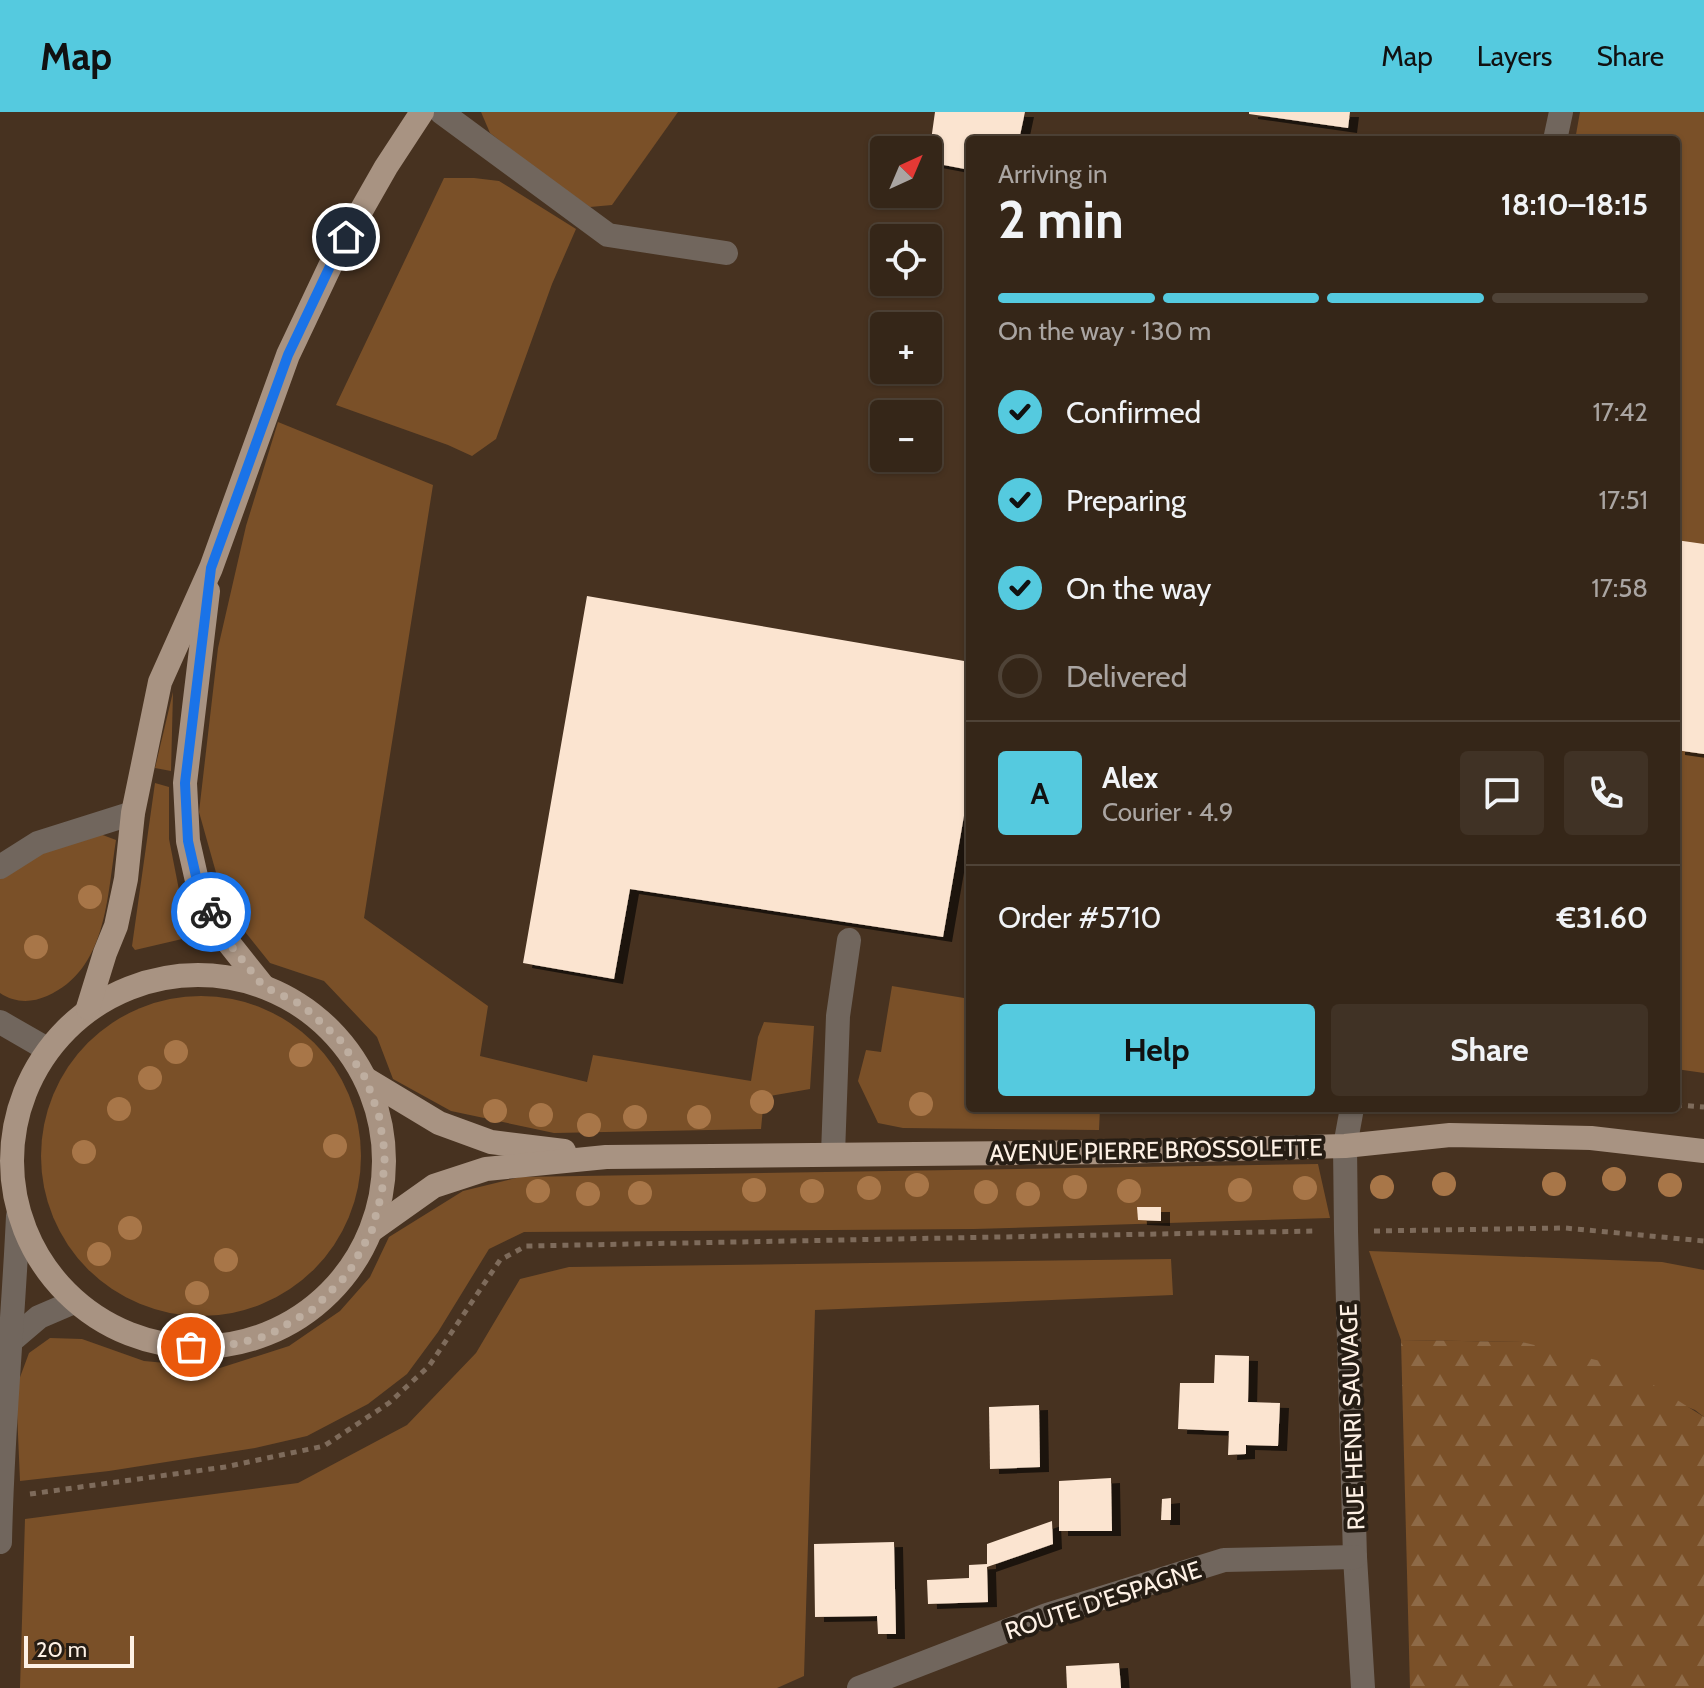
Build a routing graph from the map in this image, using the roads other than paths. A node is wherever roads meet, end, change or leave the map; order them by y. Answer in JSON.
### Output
{"nodes":[{"id":1,"x":422,"y":112,"type":"edge"},
{"id":2,"x":441,"y":112,"type":"edge"},
{"id":3,"x":1561,"y":112,"type":"edge"},
{"id":4,"x":1556,"y":136,"type":"edge"},
{"id":5,"x":726,"y":253,"type":"dead end"},
{"id":6,"x":211,"y":568,"type":"junction"},
{"id":7,"x":133,"y":813,"type":"junction"},
{"id":8,"x":0,"y":867,"type":"edge"},
{"id":9,"x":849,"y":940,"type":"dead end"},
{"id":10,"x":263,"y":986,"type":"junction"},
{"id":11,"x":88,"y":1008,"type":"junction"},
{"id":12,"x":0,"y":1022,"type":"edge"},
{"id":13,"x":47,"y":1049,"type":"junction"},
{"id":14,"x":366,"y":1079,"type":"junction"},
{"id":15,"x":1351,"y":1112,"type":"edge"},
{"id":16,"x":1345,"y":1146,"type":"junction"},
{"id":17,"x":1704,"y":1151,"type":"edge"},
{"id":18,"x":833,"y":1154,"type":"junction"},
{"id":19,"x":606,"y":1157,"type":"junction"},
{"id":20,"x":18,"y":1216,"type":"junction"},
{"id":21,"x":372,"y":1230,"type":"junction"},
{"id":22,"x":74,"y":1302,"type":"junction"},
{"id":23,"x":12,"y":1340,"type":"junction"},
{"id":24,"x":3,"y":1407,"type":"edge"},
{"id":25,"x":1,"y":1498,"type":"edge"},
{"id":26,"x":0,"y":1542,"type":"edge"},
{"id":27,"x":1355,"y":1557,"type":"junction"},
{"id":28,"x":859,"y":1688,"type":"edge"},
{"id":29,"x":1363,"y":1688,"type":"edge"}],
"edges":[{"from":1,"to":6,"type":"main road"},
{"from":2,"to":5,"type":"street"},
{"from":3,"to":4,"type":"street"},
{"from":6,"to":7,"type":"main road"},
{"from":6,"to":10,"type":"main road"},
{"from":7,"to":8,"type":"street"},
{"from":7,"to":11,"type":"main road"},
{"from":9,"to":18,"type":"street"},
{"from":10,"to":11,"type":"main road"},
{"from":10,"to":14,"type":"main road"},
{"from":11,"to":13,"type":"main road"},
{"from":12,"to":13,"type":"street"},
{"from":13,"to":20,"type":"main road"},
{"from":14,"to":19,"type":"main road","name":"AVENUE PIERRE BROSSOLETTE"},
{"from":14,"to":21,"type":"main road"},
{"from":15,"to":16,"type":"street","name":"RUE HENRI SAUVAGE"},
{"from":16,"to":17,"type":"main road","name":"AVENUE PIERRE BROSSOLETTE"},
{"from":16,"to":18,"type":"main road","name":"AVENUE PIERRE BROSSOLETTE"},
{"from":16,"to":27,"type":"street","name":"RUE HENRI SAUVAGE"},
{"from":18,"to":19,"type":"main road","name":"AVENUE PIERRE BROSSOLETTE"},
{"from":19,"to":21,"type":"main road","name":"AVENUE PIERRE BROSSOLETTE"},
{"from":20,"to":22,"type":"main road"},
{"from":20,"to":23,"type":"street"},
{"from":21,"to":22,"type":"main road"},
{"from":22,"to":23,"type":"street"},
{"from":23,"to":24,"type":"street"},
{"from":24,"to":25,"type":"street"},
{"from":25,"to":26,"type":"street"},
{"from":27,"to":28,"type":"street","name":"ROUTE D'ESPAGNE"},
{"from":27,"to":29,"type":"street","name":"RUE HENRI SAUVAGE"}]}
